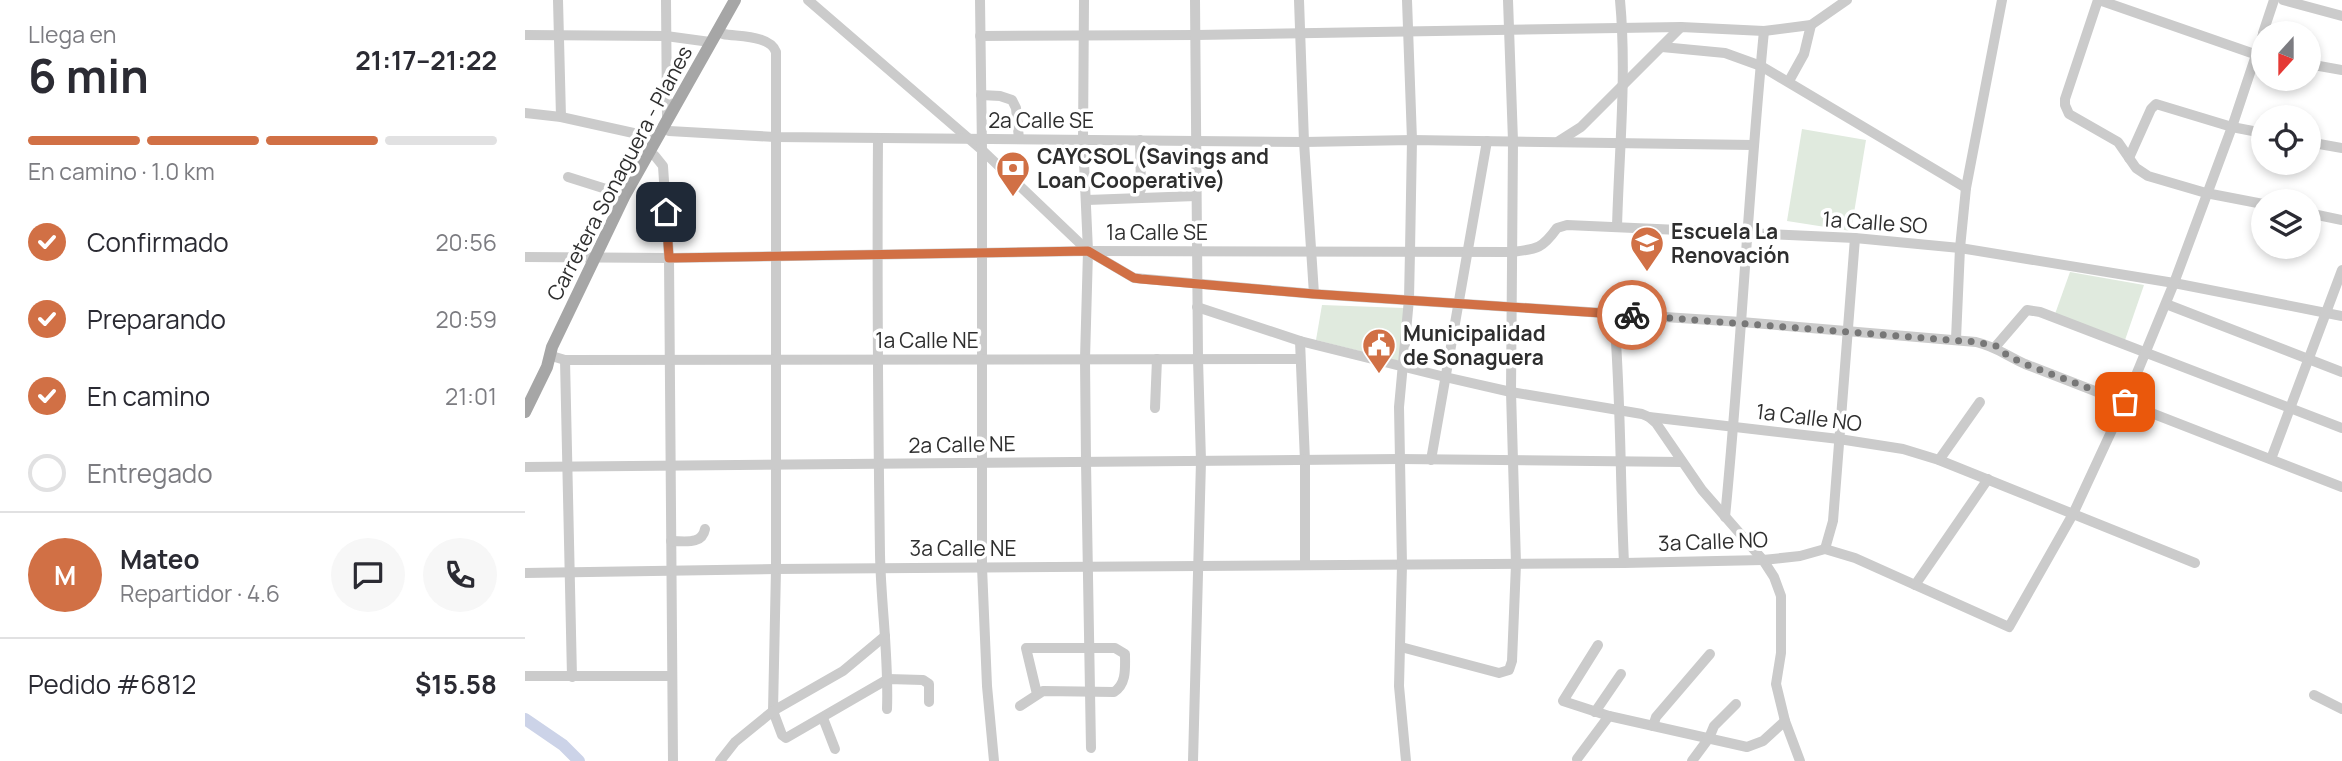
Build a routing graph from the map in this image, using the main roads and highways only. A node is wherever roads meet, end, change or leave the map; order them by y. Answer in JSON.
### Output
{"nodes":[{"id":1,"x":735,"y":0,"type":"edge"},
{"id":2,"x":743,"y":0,"type":"edge"},
{"id":3,"x":668,"y":125,"type":"junction"},
{"id":4,"x":599,"y":258,"type":"junction"},
{"id":5,"x":531,"y":388,"type":"edge"},
{"id":6,"x":525,"y":412,"type":"edge"}],
"edges":[{"from":1,"to":3,"type":"main road","name":"Carretera Sonaguera - Planes"},
{"from":2,"to":3,"type":"main road","name":"Carretera Sonaguera - Planes"},
{"from":3,"to":4,"type":"main road","name":"Carretera Sonaguera - Planes"},
{"from":3,"to":4,"type":"main road","name":"Carretera Sonaguera - Planes"},
{"from":4,"to":5,"type":"main road","name":"Carretera Sonaguera - Planes"},
{"from":5,"to":6,"type":"main road","name":"Carretera Sonaguera - Planes"}]}
